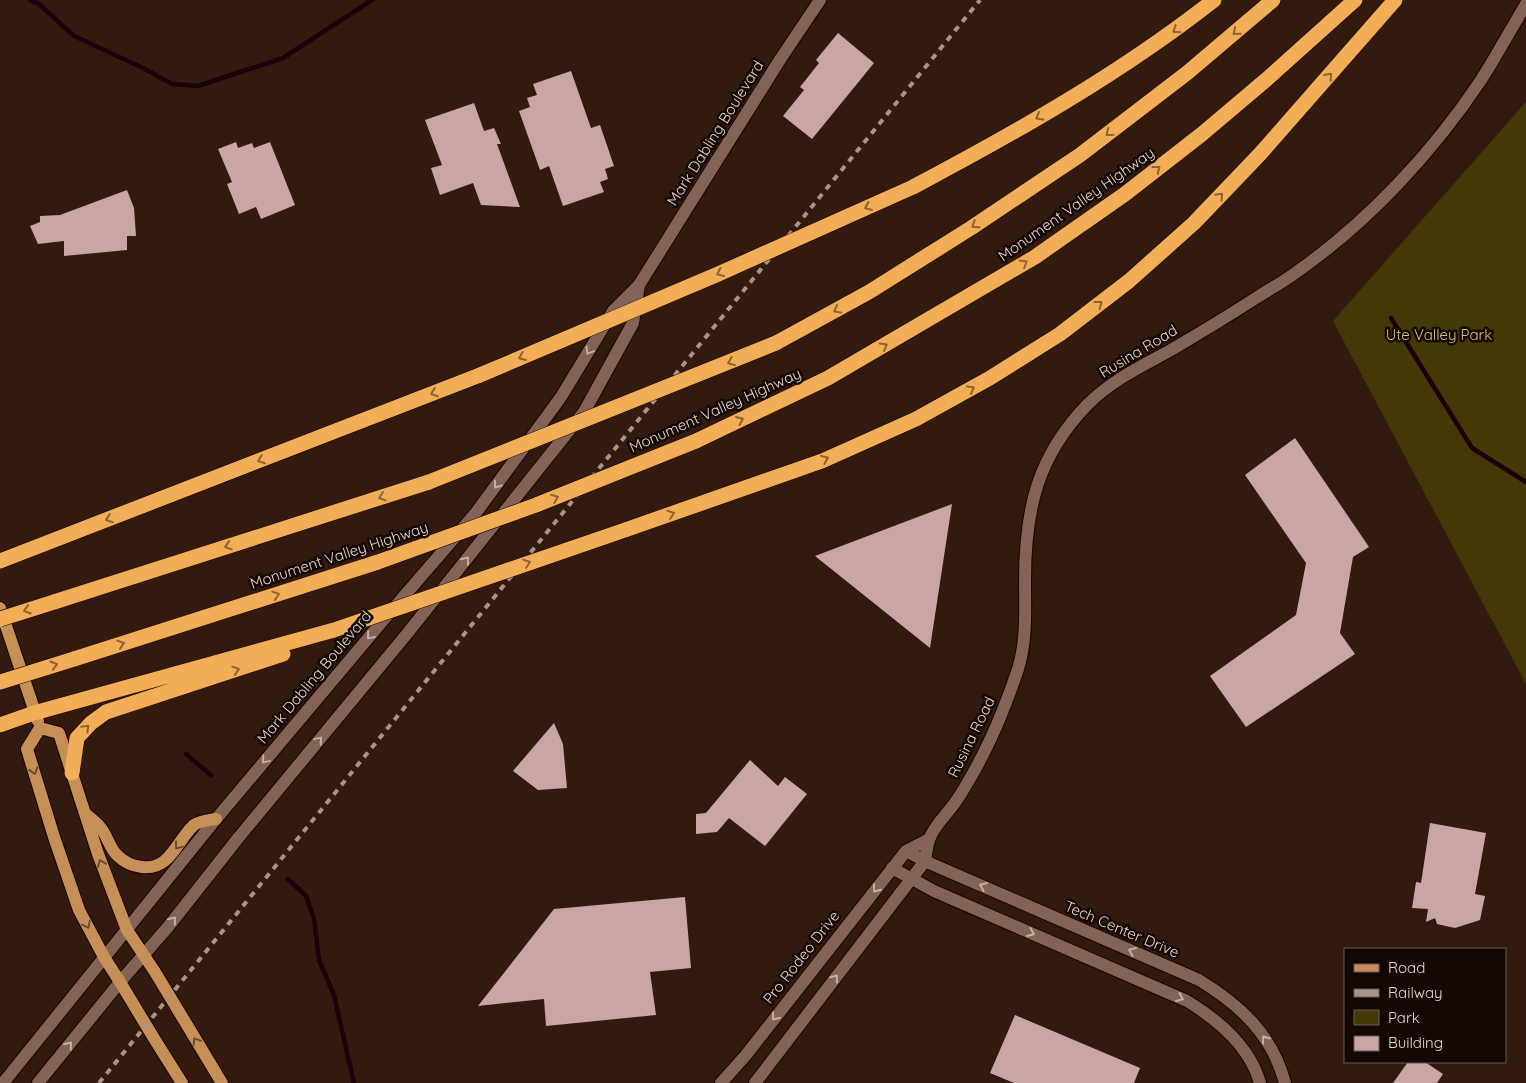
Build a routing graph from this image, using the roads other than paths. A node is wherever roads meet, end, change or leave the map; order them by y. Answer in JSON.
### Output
{"nodes":[{"id":1,"x":820,"y":0,"type":"edge"},
{"id":2,"x":1214,"y":0,"type":"edge"},
{"id":3,"x":1273,"y":0,"type":"edge"},
{"id":4,"x":1355,"y":0,"type":"edge"},
{"id":5,"x":1395,"y":0,"type":"edge"},
{"id":6,"x":1526,"y":4,"type":"edge"},
{"id":7,"x":639,"y":285,"type":"junction"},
{"id":8,"x":0,"y":561,"type":"edge"},
{"id":9,"x":0,"y":608,"type":"edge"},
{"id":10,"x":0,"y":619,"type":"edge"},
{"id":11,"x":298,"y":645,"type":"junction"},
{"id":12,"x":0,"y":682,"type":"edge"},
{"id":13,"x":34,"y":713,"type":"junction"},
{"id":14,"x":0,"y":725,"type":"edge"},
{"id":15,"x":40,"y":728,"type":"junction"},
{"id":16,"x":72,"y":773,"type":"junction"},
{"id":17,"x":84,"y":813,"type":"junction"},
{"id":18,"x":216,"y":819,"type":"junction"},
{"id":19,"x":929,"y":839,"type":"junction"},
{"id":20,"x":906,"y":851,"type":"junction"},
{"id":21,"x":925,"y":862,"type":"junction"},
{"id":22,"x":892,"y":868,"type":"junction"},
{"id":23,"x":912,"y":879,"type":"junction"},
{"id":24,"x":127,"y":930,"type":"junction"},
{"id":25,"x":144,"y":954,"type":"junction"},
{"id":26,"x":104,"y":958,"type":"junction"},
{"id":27,"x":120,"y":982,"type":"junction"},
{"id":28,"x":3,"y":1083,"type":"edge"},
{"id":29,"x":38,"y":1083,"type":"edge"},
{"id":30,"x":182,"y":1083,"type":"edge"},
{"id":31,"x":222,"y":1083,"type":"edge"},
{"id":32,"x":721,"y":1083,"type":"edge"},
{"id":33,"x":754,"y":1083,"type":"edge"},
{"id":34,"x":1260,"y":1083,"type":"edge"},
{"id":35,"x":1285,"y":1083,"type":"edge"}],
"edges":[{"from":1,"to":7,"type":"street","name":"Mark Dabling Boulevard"},
{"from":2,"to":8,"type":"highway","one_way":true,"bridge":true},
{"from":3,"to":10,"type":"highway","one_way":true,"bridge":true},
{"from":12,"to":4,"type":"highway","name":"Monument Valley Highway","one_way":true,"bridge":true},
{"from":11,"to":5,"type":"highway","one_way":true,"bridge":true},
{"from":6,"to":19,"type":"street","name":"Rusina Road"},
{"from":7,"to":18,"type":"street","name":"Mark Dabling Boulevard","one_way":true},
{"from":25,"to":7,"type":"street","name":"Mark Dabling Boulevard","one_way":true},
{"from":9,"to":13,"type":"main road"},
{"from":11,"to":13,"type":"highway"},
{"from":16,"to":11,"type":"highway","one_way":true},
{"from":13,"to":14,"type":"highway"},
{"from":13,"to":15,"type":"main road"},
{"from":15,"to":16,"type":"main road"},
{"from":15,"to":26,"type":"main road","one_way":true},
{"from":16,"to":17,"type":"main road"},
{"from":18,"to":17,"type":"main road","one_way":true},
{"from":24,"to":17,"type":"main road","one_way":true},
{"from":18,"to":24,"type":"street","name":"Mark Dabling Boulevard"},
{"from":19,"to":20,"type":"street","name":"Rusina Road"},
{"from":19,"to":21,"type":"street","name":"Rusina Road"},
{"from":20,"to":21,"type":"street","name":"Tech Center Drive"},
{"from":20,"to":22,"type":"street","name":"Pro Rodeo Drive"},
{"from":21,"to":23,"type":"street"},
{"from":35,"to":21,"type":"street","name":"Tech Center Drive","one_way":true},
{"from":22,"to":23,"type":"street"},
{"from":22,"to":32,"type":"street","name":"Pro Rodeo Drive","one_way":true},
{"from":33,"to":23,"type":"street","one_way":true},
{"from":23,"to":34,"type":"street","one_way":true},
{"from":24,"to":25,"type":"main road"},
{"from":24,"to":26,"type":"street","name":"Mark Dabling Boulevard"},
{"from":25,"to":27,"type":"street","name":"Mark Dabling Boulevard"},
{"from":31,"to":25,"type":"main road","one_way":true},
{"from":26,"to":27,"type":"main road"},
{"from":26,"to":28,"type":"street","name":"Mark Dabling Boulevard"},
{"from":29,"to":27,"type":"street","name":"Mark Dabling Boulevard","one_way":true},
{"from":27,"to":30,"type":"main road"}]}
